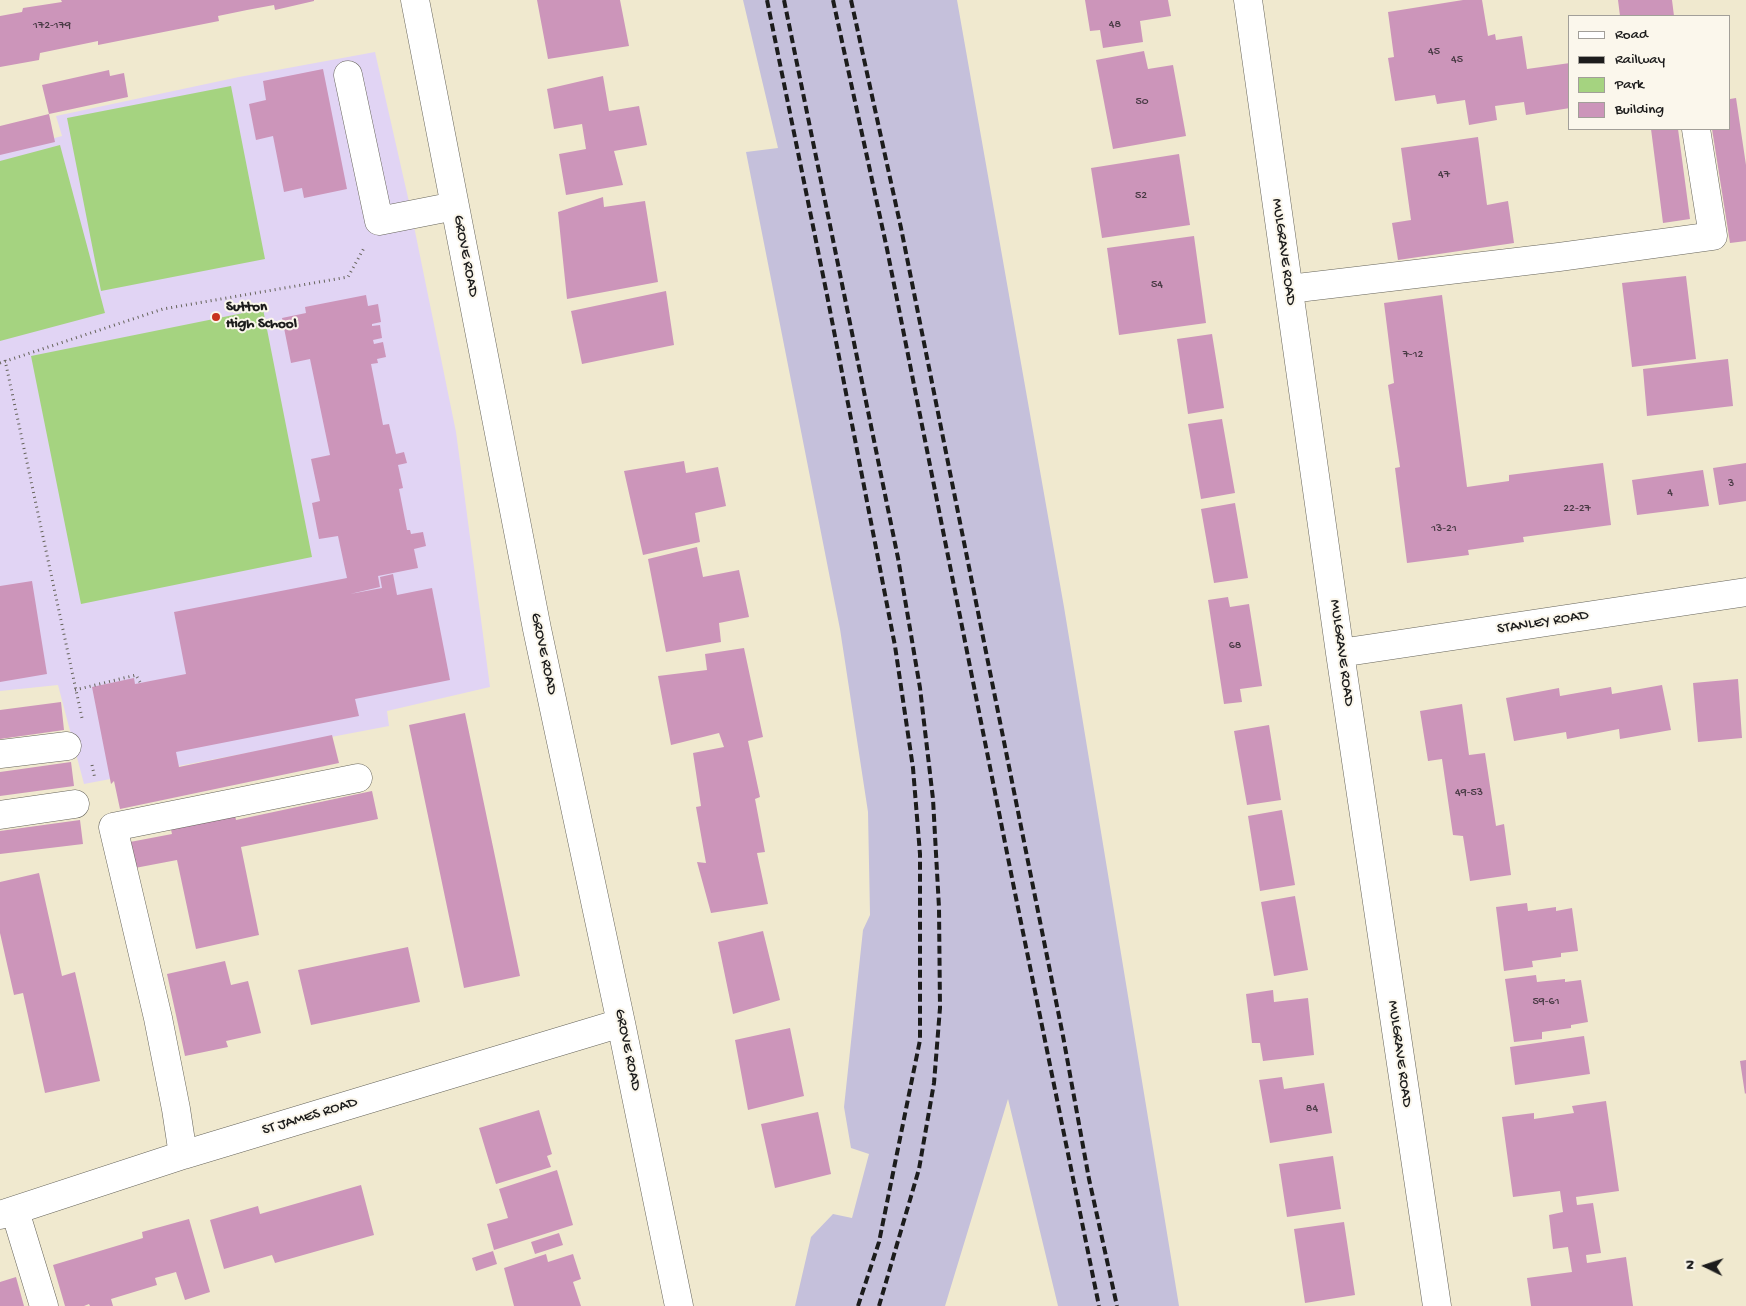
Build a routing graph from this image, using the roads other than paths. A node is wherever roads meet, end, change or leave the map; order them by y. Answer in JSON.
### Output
{"nodes":[{"id":1,"x":1248,"y":0,"type":"edge"},
{"id":2,"x":423,"y":1,"type":"edge"},
{"id":3,"x":348,"y":75,"type":"dead end"},
{"id":4,"x":1696,"y":130,"type":"edge"},
{"id":5,"x":455,"y":206,"type":"junction"},
{"id":6,"x":1289,"y":289,"type":"junction"},
{"id":7,"x":1746,"y":592,"type":"edge"},
{"id":8,"x":1340,"y":653,"type":"junction"},
{"id":9,"x":75,"y":736,"type":"road end"},
{"id":10,"x":0,"y":754,"type":"edge"},
{"id":11,"x":358,"y":778,"type":"dead end"},
{"id":12,"x":75,"y":804,"type":"dead end"},
{"id":13,"x":0,"y":814,"type":"edge"},
{"id":14,"x":621,"y":1023,"type":"junction"},
{"id":15,"x":183,"y":1155,"type":"junction"},
{"id":16,"x":7,"y":1213,"type":"edge"},
{"id":17,"x":44,"y":1306,"type":"edge"},
{"id":18,"x":679,"y":1306,"type":"edge"},
{"id":19,"x":1437,"y":1306,"type":"edge"}],
"edges":[{"from":1,"to":6,"type":"street","name":"MULGRAVE ROAD"},
{"from":2,"to":5,"type":"street","name":"GROVE ROAD"},
{"from":3,"to":5,"type":"street"},
{"from":4,"to":6,"type":"street"},
{"from":5,"to":14,"type":"street","name":"GROVE ROAD"},
{"from":6,"to":8,"type":"street","name":"MULGRAVE ROAD"},
{"from":7,"to":8,"type":"street","name":"STANLEY ROAD"},
{"from":8,"to":19,"type":"street","name":"MULGRAVE ROAD"},
{"from":9,"to":10,"type":"street"},
{"from":11,"to":15,"type":"street"},
{"from":12,"to":13,"type":"street"},
{"from":14,"to":15,"type":"street","name":"ST JAMES ROAD"},
{"from":14,"to":18,"type":"street","name":"GROVE ROAD"},
{"from":15,"to":16,"type":"street","name":"ST JAMES ROAD"},
{"from":16,"to":17,"type":"street"}]}
